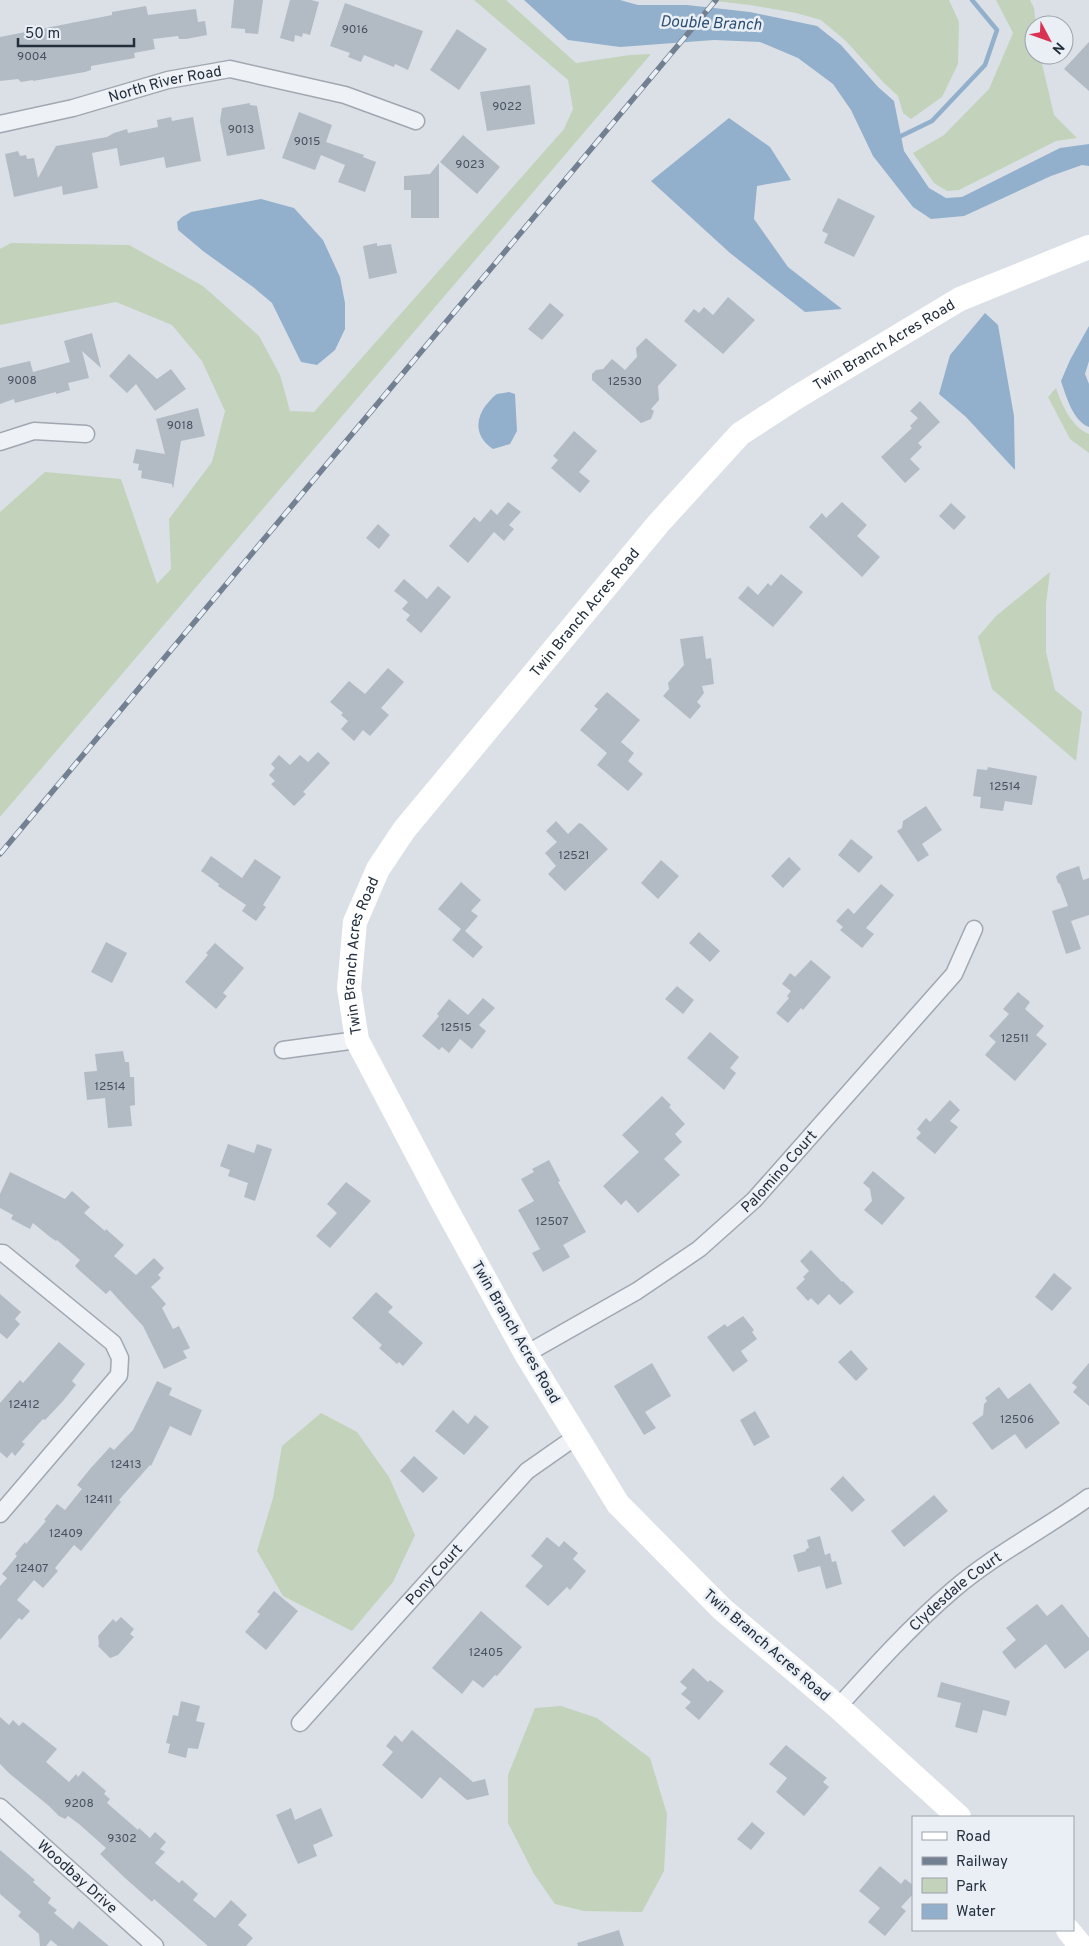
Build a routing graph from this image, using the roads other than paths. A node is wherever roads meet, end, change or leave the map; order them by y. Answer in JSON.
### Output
{"nodes":[{"id":1,"x":416,"y":121,"type":"dead end"},
{"id":2,"x":0,"y":124,"type":"edge"},
{"id":3,"x":1089,"y":247,"type":"edge"},
{"id":4,"x":86,"y":434,"type":"dead end"},
{"id":5,"x":0,"y":442,"type":"edge"},
{"id":6,"x":974,"y":929,"type":"dead end"},
{"id":7,"x":357,"y":1040,"type":"junction"},
{"id":8,"x":283,"y":1050,"type":"dead end"},
{"id":9,"x":0,"y":1253,"type":"edge"},
{"id":10,"x":526,"y":1354,"type":"junction"},
{"id":11,"x":576,"y":1436,"type":"junction"},
{"id":12,"x":1089,"y":1497,"type":"edge"},
{"id":13,"x":0,"y":1514,"type":"edge"},
{"id":14,"x":838,"y":1706,"type":"junction"},
{"id":15,"x":300,"y":1723,"type":"dead end"},
{"id":16,"x":0,"y":1807,"type":"edge"},
{"id":17,"x":958,"y":1816,"type":"edge"},
{"id":18,"x":1069,"y":1931,"type":"edge"},
{"id":19,"x":155,"y":1946,"type":"edge"},
{"id":20,"x":1081,"y":1946,"type":"edge"}],
"edges":[{"from":1,"to":2,"type":"street","name":"North River Road"},
{"from":3,"to":7,"type":"street","name":"Twin Branch Acres Road"},
{"from":4,"to":5,"type":"street"},
{"from":6,"to":10,"type":"street","name":"Palomino Court"},
{"from":7,"to":8,"type":"street"},
{"from":7,"to":10,"type":"street","name":"Twin Branch Acres Road"},
{"from":9,"to":13,"type":"street"},
{"from":10,"to":11,"type":"street","name":"Twin Branch Acres Road"},
{"from":11,"to":14,"type":"street","name":"Twin Branch Acres Road"},
{"from":11,"to":15,"type":"street","name":"Pony Court"},
{"from":12,"to":14,"type":"street","name":"Clydesdale Court"},
{"from":14,"to":17,"type":"street","name":"Twin Branch Acres Road"},
{"from":16,"to":19,"type":"street","name":"Woodbay Drive"},
{"from":18,"to":20,"type":"street"}]}
